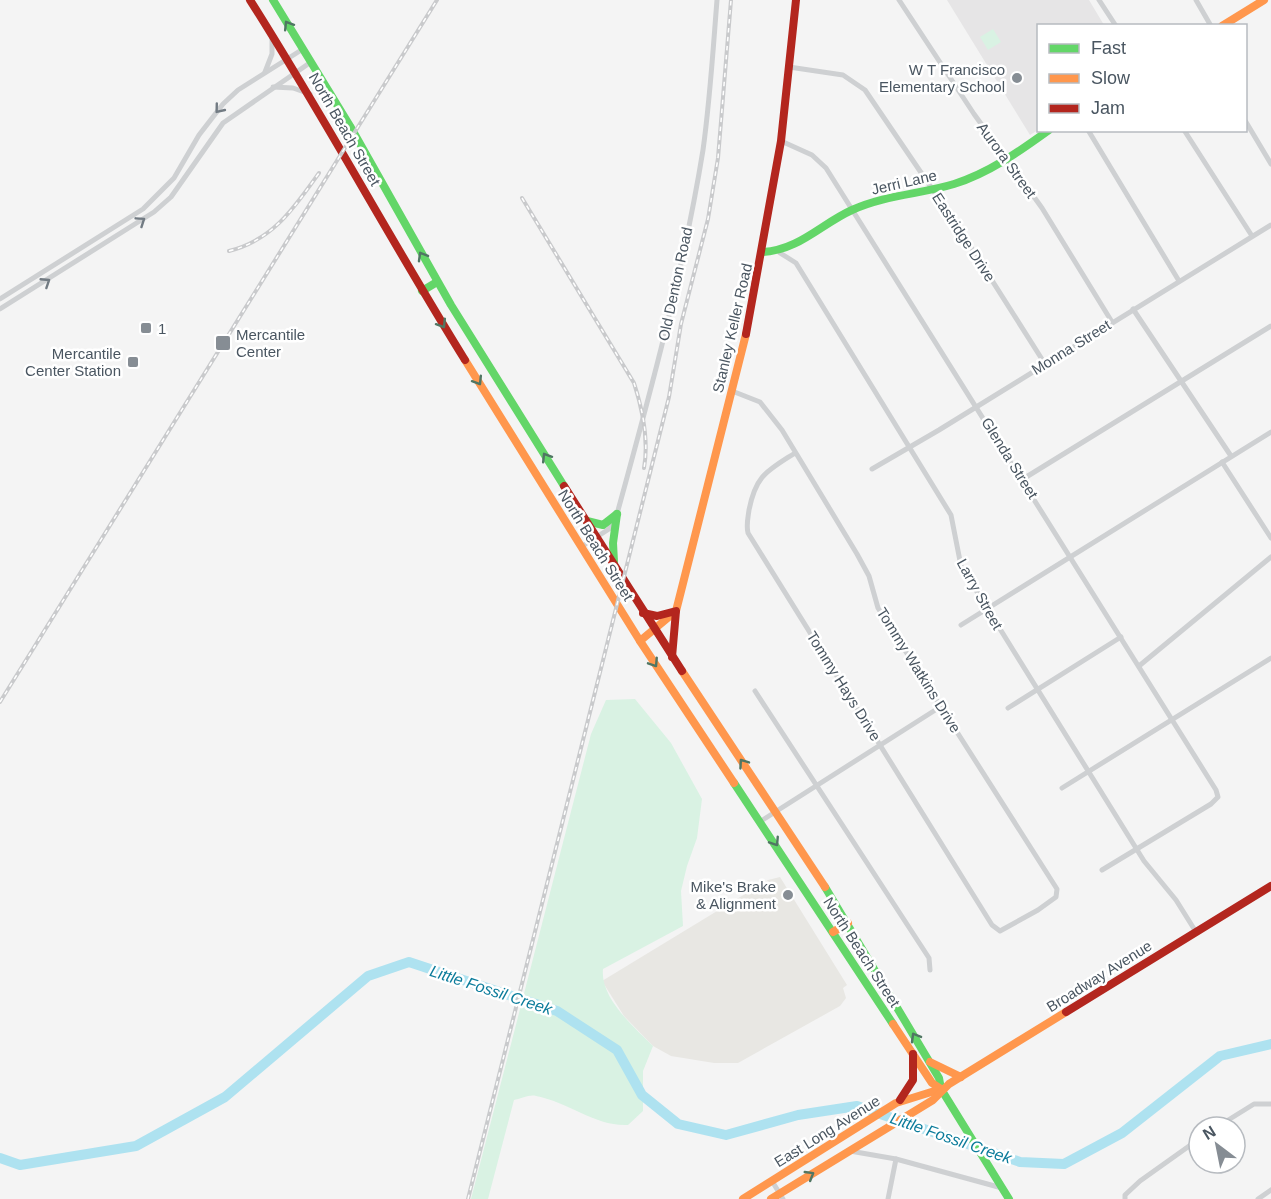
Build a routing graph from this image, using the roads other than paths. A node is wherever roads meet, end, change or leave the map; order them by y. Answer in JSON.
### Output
{"nodes":[{"id":1,"x":250,"y":0,"type":"edge"},
{"id":2,"x":273,"y":0,"type":"edge"},
{"id":3,"x":717,"y":0,"type":"edge"},
{"id":4,"x":796,"y":0,"type":"edge"},
{"id":5,"x":899,"y":0,"type":"edge"},
{"id":6,"x":1099,"y":0,"type":"edge"},
{"id":7,"x":1196,"y":0,"type":"edge"},
{"id":8,"x":1264,"y":0,"type":"edge"},
{"id":9,"x":1115,"y":24,"type":"edge"},
{"id":10,"x":1210,"y":24,"type":"edge"},
{"id":11,"x":1225,"y":24,"type":"edge"},
{"id":12,"x":271,"y":33,"type":"junction"},
{"id":13,"x":303,"y":49,"type":"junction"},
{"id":14,"x":288,"y":59,"type":"junction"},
{"id":15,"x":311,"y":62,"type":"junction"},
{"id":16,"x":789,"y":67,"type":"junction"},
{"id":17,"x":296,"y":72,"type":"junction"},
{"id":18,"x":264,"y":73,"type":"junction"},
{"id":19,"x":272,"y":87,"type":"junction"},
{"id":20,"x":310,"y":94,"type":"junction"},
{"id":21,"x":1247,"y":125,"type":"edge"},
{"id":22,"x":1046,"y":132,"type":"edge"},
{"id":23,"x":1089,"y":132,"type":"edge"},
{"id":24,"x":1185,"y":132,"type":"edge"},
{"id":25,"x":781,"y":141,"type":"junction"},
{"id":26,"x":1005,"y":158,"type":"junction"},
{"id":27,"x":1271,"y":164,"type":"edge"},
{"id":28,"x":931,"y":188,"type":"junction"},
{"id":29,"x":852,"y":209,"type":"junction"},
{"id":30,"x":1271,"y":225,"type":"edge"},
{"id":31,"x":1252,"y":236,"type":"junction"},
{"id":32,"x":763,"y":252,"type":"junction"},
{"id":33,"x":780,"y":253,"type":"junction"},
{"id":34,"x":1179,"y":281,"type":"junction"},
{"id":35,"x":437,"y":282,"type":"junction"},
{"id":36,"x":422,"y":291,"type":"junction"},
{"id":37,"x":0,"y":299,"type":"edge"},
{"id":38,"x":0,"y":309,"type":"edge"},
{"id":39,"x":1133,"y":309,"type":"junction"},
{"id":40,"x":1112,"y":322,"type":"junction"},
{"id":41,"x":1271,"y":326,"type":"edge"},
{"id":42,"x":1045,"y":364,"type":"junction"},
{"id":43,"x":1182,"y":381,"type":"junction"},
{"id":44,"x":504,"y":391,"type":"junction"},
{"id":45,"x":732,"y":391,"type":"junction"},
{"id":46,"x":490,"y":400,"type":"junction"},
{"id":47,"x":976,"y":405,"type":"junction"},
{"id":48,"x":1271,"y":432,"type":"edge"},
{"id":49,"x":910,"y":447,"type":"junction"},
{"id":50,"x":795,"y":453,"type":"junction"},
{"id":51,"x":1231,"y":456,"type":"junction"},
{"id":52,"x":1222,"y":462,"type":"junction"},
{"id":53,"x":872,"y":469,"type":"dead end"},
{"id":54,"x":1023,"y":479,"type":"junction"},
{"id":55,"x":617,"y":514,"type":"junction"},
{"id":56,"x":586,"y":521,"type":"junction"},
{"id":57,"x":597,"y":537,"type":"junction"},
{"id":58,"x":1271,"y":538,"type":"edge"},
{"id":59,"x":581,"y":547,"type":"junction"},
{"id":60,"x":1071,"y":556,"type":"junction"},
{"id":61,"x":1271,"y":557,"type":"edge"},
{"id":62,"x":615,"y":566,"type":"junction"},
{"id":63,"x":987,"y":609,"type":"junction"},
{"id":64,"x":675,"y":611,"type":"junction"},
{"id":65,"x":643,"y":613,"type":"junction"},
{"id":66,"x":961,"y":625,"type":"dead end"},
{"id":67,"x":655,"y":632,"type":"junction"},
{"id":68,"x":1122,"y":637,"type":"junction"},
{"id":69,"x":640,"y":641,"type":"junction"},
{"id":70,"x":1271,"y":658,"type":"edge"},
{"id":71,"x":672,"y":659,"type":"junction"},
{"id":72,"x":1139,"y":666,"type":"junction"},
{"id":73,"x":1037,"y":690,"type":"junction"},
{"id":74,"x":755,"y":691,"type":"dead end"},
{"id":75,"x":940,"y":707,"type":"junction"},
{"id":76,"x":1008,"y":708,"type":"dead end"},
{"id":77,"x":1173,"y":720,"type":"junction"},
{"id":78,"x":882,"y":746,"type":"junction"},
{"id":79,"x":1087,"y":771,"type":"junction"},
{"id":80,"x":818,"y":786,"type":"junction"},
{"id":81,"x":1062,"y":788,"type":"dead end"},
{"id":82,"x":776,"y":811,"type":"junction"},
{"id":83,"x":761,"y":821,"type":"junction"},
{"id":84,"x":1136,"y":849,"type":"junction"},
{"id":85,"x":1102,"y":870,"type":"dead end"},
{"id":86,"x":1271,"y":886,"type":"edge"},
{"id":87,"x":848,"y":923,"type":"junction"},
{"id":88,"x":992,"y":925,"type":"joint"},
{"id":89,"x":833,"y":932,"type":"junction"},
{"id":90,"x":1196,"y":932,"type":"junction"},
{"id":91,"x":930,"y":970,"type":"dead end"},
{"id":92,"x":913,"y":1053,"type":"junction"},
{"id":93,"x":929,"y":1062,"type":"junction"},
{"id":94,"x":961,"y":1077,"type":"junction"},
{"id":95,"x":941,"y":1089,"type":"junction"},
{"id":96,"x":896,"y":1103,"type":"junction"},
{"id":97,"x":1271,"y":1104,"type":"edge"},
{"id":98,"x":1236,"y":1115,"type":"edge"},
{"id":99,"x":1187,"y":1148,"type":"edge"},
{"id":100,"x":850,"y":1151,"type":"junction"},
{"id":101,"x":896,"y":1159,"type":"junction"},
{"id":102,"x":772,"y":1181,"type":"junction"},
{"id":103,"x":1002,"y":1188,"type":"junction"},
{"id":104,"x":1271,"y":1190,"type":"edge"},
{"id":105,"x":782,"y":1196,"type":"edge"},
{"id":106,"x":743,"y":1199,"type":"edge"},
{"id":107,"x":771,"y":1199,"type":"edge"},
{"id":108,"x":888,"y":1199,"type":"edge"},
{"id":109,"x":1009,"y":1199,"type":"edge"},
{"id":110,"x":1125,"y":1199,"type":"edge"},
{"id":111,"x":1258,"y":1199,"type":"edge"}],
"edges":[{"from":1,"to":12,"type":"main road","name":"North Beach Street"},
{"from":13,"to":2,"type":"main road","name":"North Beach Street","one_way":true},
{"from":3,"to":55,"type":"street","name":"Old Denton Road"},
{"from":4,"to":16,"type":"main road","name":"Stanley Keller Road"},
{"from":5,"to":26,"type":"street","name":"Aurora Street"},
{"from":6,"to":9,"type":"street"},
{"from":7,"to":10,"type":"street"},
{"from":8,"to":11,"type":"main road"},
{"from":12,"to":14,"type":"main road","name":"North Beach Street"},
{"from":12,"to":18,"type":"street"},
{"from":13,"to":14,"type":"street"},
{"from":13,"to":15,"type":"main road","name":"North Beach Street"},
{"from":14,"to":17,"type":"main road","name":"North Beach Street"},
{"from":14,"to":18,"type":"street"},
{"from":15,"to":17,"type":"street"},
{"from":35,"to":15,"type":"main road","name":"North Beach Street","one_way":true},
{"from":16,"to":25,"type":"main road","name":"Stanley Keller Road"},
{"from":16,"to":28,"type":"street","name":"Eastridge Drive"},
{"from":17,"to":19,"type":"street"},
{"from":17,"to":20,"type":"main road","name":"North Beach Street"},
{"from":18,"to":37,"type":"street","one_way":true},
{"from":19,"to":20,"type":"street"},
{"from":38,"to":19,"type":"street","one_way":true},
{"from":20,"to":36,"type":"main road","name":"North Beach Street"},
{"from":21,"to":27,"type":"street"},
{"from":22,"to":26,"type":"main road","name":"Jerri Lane"},
{"from":23,"to":34,"type":"street"},
{"from":24,"to":31,"type":"street"},
{"from":25,"to":29,"type":"street","name":"Glenda Street"},
{"from":25,"to":32,"type":"main road","name":"Stanley Keller Road"},
{"from":26,"to":28,"type":"main road","name":"Jerri Lane"},
{"from":26,"to":40,"type":"street","name":"Aurora Street"},
{"from":28,"to":29,"type":"main road","name":"Jerri Lane"},
{"from":28,"to":42,"type":"street","name":"Eastridge Drive"},
{"from":29,"to":33,"type":"main road","name":"Jerri Lane"},
{"from":29,"to":47,"type":"street","name":"Glenda Street"},
{"from":30,"to":31,"type":"street","name":"Monna Street"},
{"from":31,"to":34,"type":"street","name":"Monna Street"},
{"from":32,"to":33,"type":"main road"},
{"from":32,"to":45,"type":"main road","name":"Stanley Keller Road"},
{"from":33,"to":49,"type":"street","name":"Larry Street"},
{"from":34,"to":39,"type":"street","name":"Monna Street"},
{"from":35,"to":36,"type":"main road"},
{"from":35,"to":44,"type":"main road","name":"North Beach Street"},
{"from":36,"to":46,"type":"main road","name":"North Beach Street","one_way":true},
{"from":39,"to":40,"type":"street","name":"Monna Street"},
{"from":39,"to":43,"type":"street"},
{"from":40,"to":42,"type":"street","name":"Monna Street"},
{"from":41,"to":43,"type":"street"},
{"from":42,"to":47,"type":"street","name":"Monna Street"},
{"from":43,"to":51,"type":"street"},
{"from":43,"to":54,"type":"street"},
{"from":44,"to":46,"type":"main road"},
{"from":56,"to":44,"type":"main road","name":"North Beach Street","one_way":true},
{"from":45,"to":50,"type":"street","name":"Tommy Watkins Drive"},
{"from":45,"to":64,"type":"main road","name":"Stanley Keller Road"},
{"from":46,"to":59,"type":"main road","name":"North Beach Street"},
{"from":47,"to":49,"type":"street","name":"Monna Street"},
{"from":47,"to":54,"type":"street","name":"Glenda Street"},
{"from":48,"to":51,"type":"street"},
{"from":49,"to":53,"type":"street","name":"Monna Street"},
{"from":49,"to":63,"type":"street","name":"Larry Street"},
{"from":50,"to":75,"type":"street","name":"Tommy Watkins Drive"},
{"from":50,"to":78,"type":"street","name":"Tommy Hays Drive"},
{"from":51,"to":52,"type":"street"},
{"from":52,"to":58,"type":"street"},
{"from":52,"to":60,"type":"street"},
{"from":54,"to":60,"type":"street","name":"Glenda Street"},
{"from":55,"to":56,"type":"main road"},
{"from":55,"to":57,"type":"street","name":"Old Denton Road"},
{"from":55,"to":62,"type":"main road"},
{"from":56,"to":57,"type":"main road","name":"North Beach Street"},
{"from":57,"to":59,"type":"street","name":"Old Denton Road"},
{"from":57,"to":62,"type":"main road","name":"North Beach Street"},
{"from":59,"to":69,"type":"main road","name":"North Beach Street"},
{"from":60,"to":63,"type":"street"},
{"from":60,"to":68,"type":"street","name":"Glenda Street"},
{"from":61,"to":72,"type":"street"},
{"from":62,"to":65,"type":"main road","name":"North Beach Street"},
{"from":63,"to":66,"type":"street"},
{"from":63,"to":73,"type":"street","name":"Larry Street"},
{"from":64,"to":65,"type":"main road"},
{"from":64,"to":67,"type":"main road","name":"Stanley Keller Road"},
{"from":64,"to":71,"type":"main road"},
{"from":65,"to":67,"type":"main road","name":"North Beach Street"},
{"from":67,"to":69,"type":"main road","name":"Stanley Keller Road"},
{"from":67,"to":71,"type":"main road","name":"North Beach Street"},
{"from":68,"to":72,"type":"street","name":"Glenda Street"},
{"from":68,"to":73,"type":"street"},
{"from":69,"to":83,"type":"main road","name":"North Beach Street","one_way":true},
{"from":70,"to":77,"type":"street"},
{"from":82,"to":71,"type":"main road","name":"North Beach Street","one_way":true},
{"from":72,"to":77,"type":"street","name":"Glenda Street"},
{"from":73,"to":76,"type":"street"},
{"from":73,"to":79,"type":"street","name":"Larry Street"},
{"from":74,"to":80,"type":"street"},
{"from":75,"to":78,"type":"street"},
{"from":75,"to":88,"type":"street","name":"Tommy Watkins Drive"},
{"from":77,"to":79,"type":"street"},
{"from":77,"to":84,"type":"street","name":"Glenda Street"},
{"from":78,"to":80,"type":"street"},
{"from":78,"to":88,"type":"street","name":"Tommy Hays Drive"},
{"from":79,"to":81,"type":"street"},
{"from":79,"to":84,"type":"street","name":"Larry Street"},
{"from":80,"to":82,"type":"street"},
{"from":80,"to":91,"type":"street"},
{"from":82,"to":83,"type":"street"},
{"from":82,"to":87,"type":"main road","name":"North Beach Street"},
{"from":83,"to":89,"type":"main road","name":"North Beach Street","one_way":true},
{"from":84,"to":85,"type":"street"},
{"from":84,"to":90,"type":"street","name":"Larry Street"},
{"from":86,"to":90,"type":"main road","name":"Broadway Avenue"},
{"from":87,"to":89,"type":"main road"},
{"from":93,"to":87,"type":"main road","name":"North Beach Street","one_way":true},
{"from":89,"to":92,"type":"main road","name":"North Beach Street"},
{"from":90,"to":94,"type":"main road","name":"Broadway Avenue"},
{"from":92,"to":95,"type":"main road","name":"North Beach Street"},
{"from":92,"to":96,"type":"main road"},
{"from":93,"to":94,"type":"main road"},
{"from":93,"to":95,"type":"main road","name":"North Beach Street"},
{"from":94,"to":95,"type":"main road","name":"Broadway Avenue"},
{"from":95,"to":96,"type":"main road","name":"East Long Avenue"},
{"from":95,"to":100,"type":"main road","name":"East Long Avenue"},
{"from":95,"to":103,"type":"main road","name":"North Beach Street"},
{"from":96,"to":102,"type":"main road","name":"East Long Avenue"},
{"from":97,"to":98,"type":"street"},
{"from":99,"to":110,"type":"street"},
{"from":100,"to":101,"type":"street"},
{"from":105,"to":100,"type":"main road","name":"East Long Avenue","one_way":true},
{"from":101,"to":103,"type":"street"},
{"from":101,"to":108,"type":"street"},
{"from":102,"to":105,"type":"street"},
{"from":102,"to":106,"type":"main road","name":"East Long Avenue"},
{"from":103,"to":109,"type":"main road","name":"North Beach Street"},
{"from":104,"to":111,"type":"street"},
{"from":105,"to":107,"type":"main road","name":"East Long Avenue"}]}
